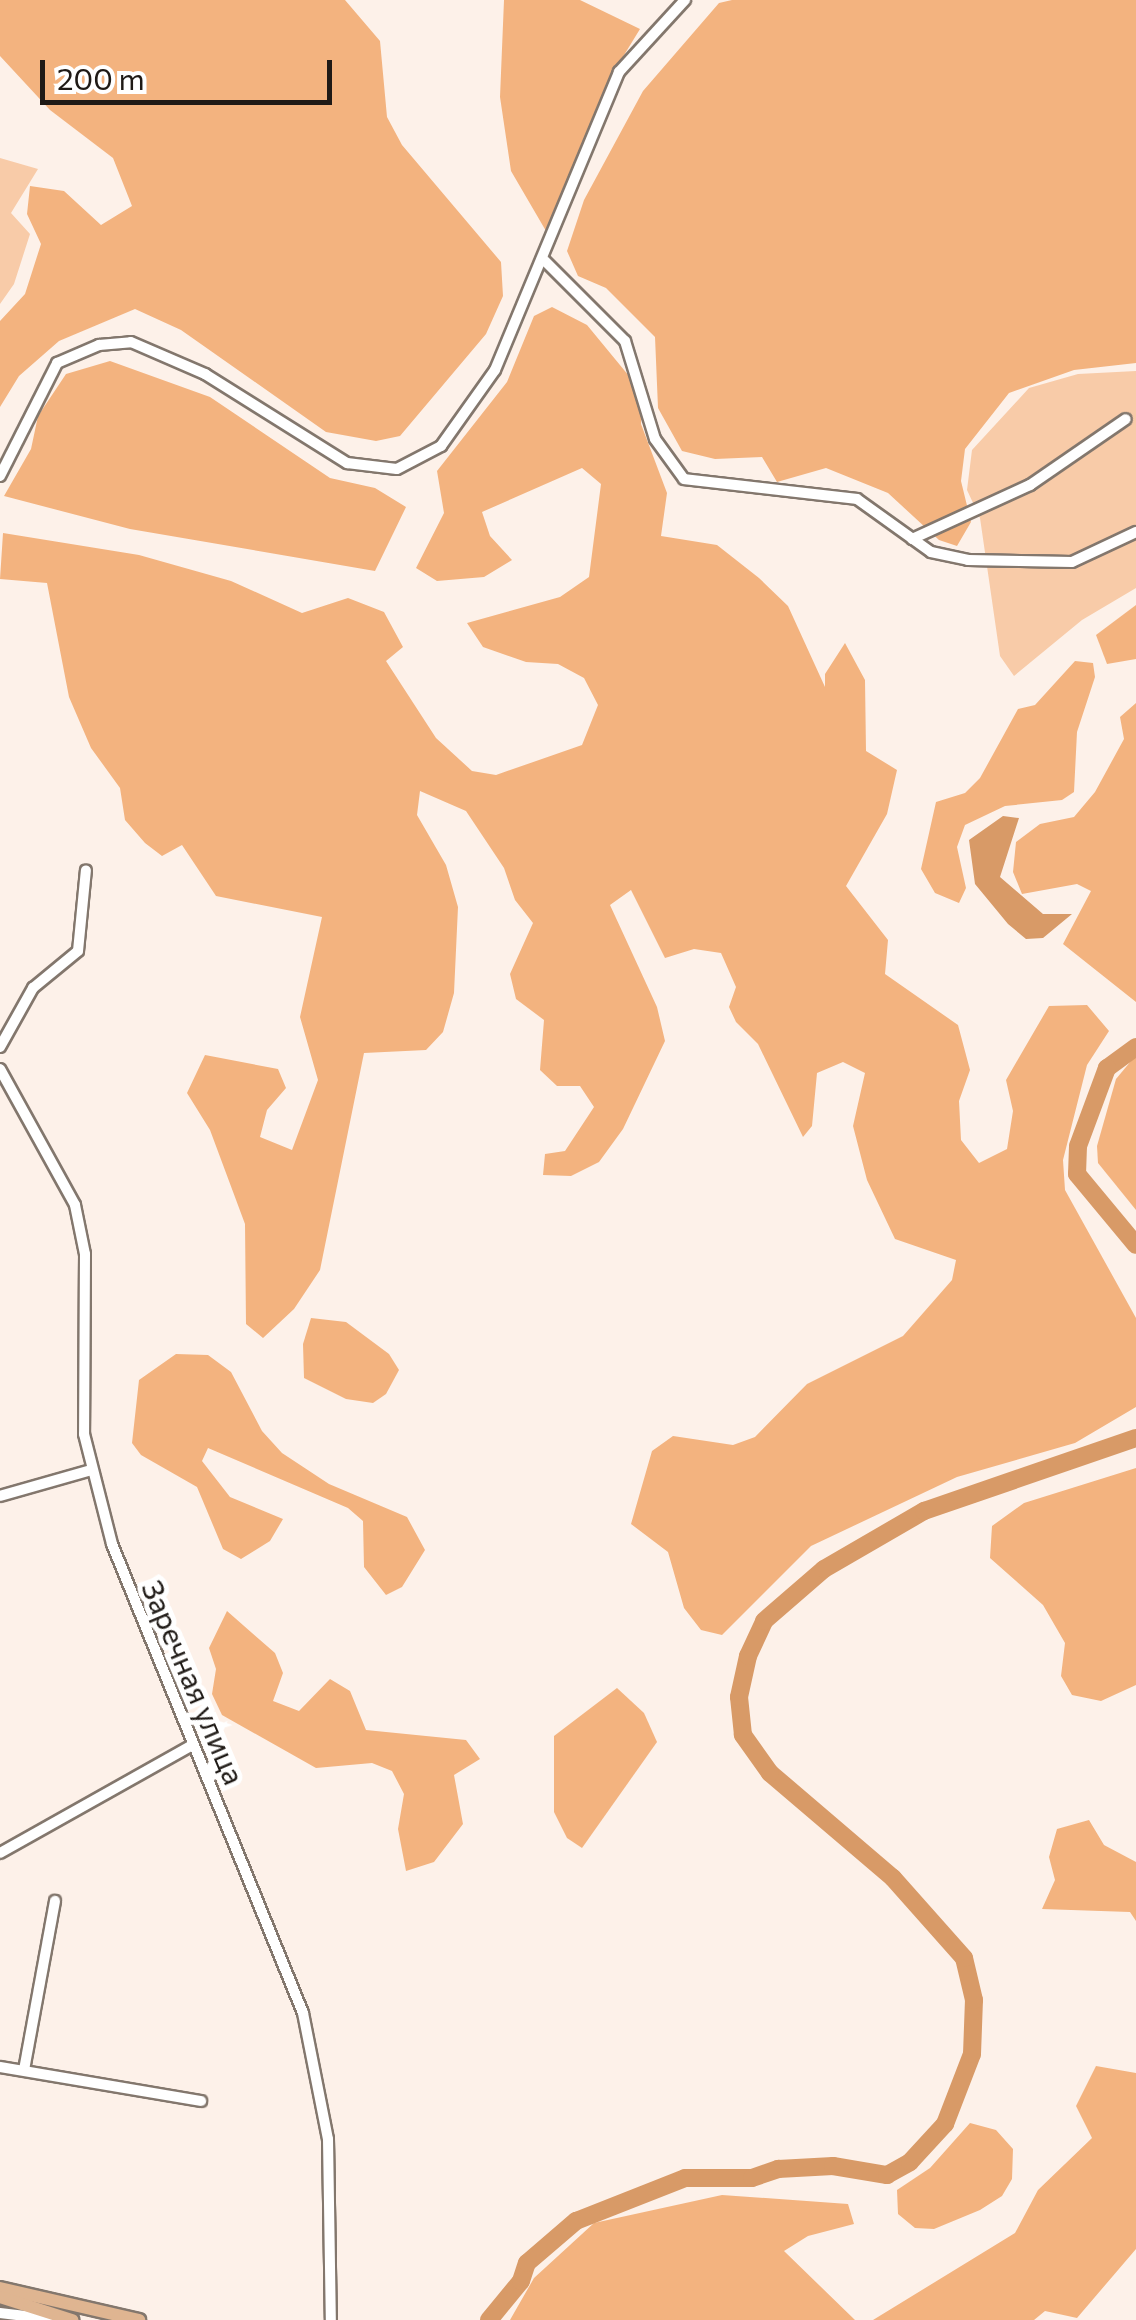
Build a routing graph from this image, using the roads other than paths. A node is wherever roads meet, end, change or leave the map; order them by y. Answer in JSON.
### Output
{"nodes":[{"id":1,"x":684,"y":0,"type":"edge"},
{"id":2,"x":545,"y":261,"type":"junction"},
{"id":3,"x":1126,"y":419,"type":"dead end"},
{"id":4,"x":0,"y":476,"type":"edge"},
{"id":5,"x":1136,"y":532,"type":"edge"},
{"id":6,"x":912,"y":539,"type":"junction"},
{"id":7,"x":86,"y":870,"type":"dead end"},
{"id":8,"x":0,"y":1046,"type":"edge"},
{"id":9,"x":0,"y":1069,"type":"edge"},
{"id":10,"x":91,"y":1470,"type":"junction"},
{"id":11,"x":0,"y":1496,"type":"edge"},
{"id":12,"x":191,"y":1746,"type":"junction"},
{"id":13,"x":0,"y":1853,"type":"edge"},
{"id":14,"x":55,"y":1901,"type":"dead end"},
{"id":15,"x":0,"y":2067,"type":"edge"},
{"id":16,"x":24,"y":2070,"type":"junction"},
{"id":17,"x":201,"y":2102,"type":"dead end"},
{"id":18,"x":0,"y":2288,"type":"edge"},
{"id":19,"x":0,"y":2297,"type":"edge"},
{"id":20,"x":0,"y":2313,"type":"edge"},
{"id":21,"x":62,"y":2320,"type":"edge"},
{"id":22,"x":72,"y":2320,"type":"edge"},
{"id":23,"x":140,"y":2320,"type":"edge"},
{"id":24,"x":331,"y":2320,"type":"edge"}],
"edges":[{"from":1,"to":2,"type":"street"},
{"from":2,"to":4,"type":"street"},
{"from":2,"to":6,"type":"street"},
{"from":3,"to":6,"type":"street"},
{"from":5,"to":6,"type":"street"},
{"from":7,"to":8,"type":"street"},
{"from":9,"to":10,"type":"street","name":"Заречная улица"},
{"from":10,"to":11,"type":"street"},
{"from":10,"to":12,"type":"street","name":"Заречная улица"},
{"from":12,"to":13,"type":"street"},
{"from":12,"to":24,"type":"street","name":"Заречная улица"},
{"from":14,"to":16,"type":"street"},
{"from":15,"to":16,"type":"street"},
{"from":16,"to":17,"type":"street"},
{"from":18,"to":23,"type":"main road"},
{"from":19,"to":22,"type":"main road"},
{"from":20,"to":21,"type":"street"}]}
